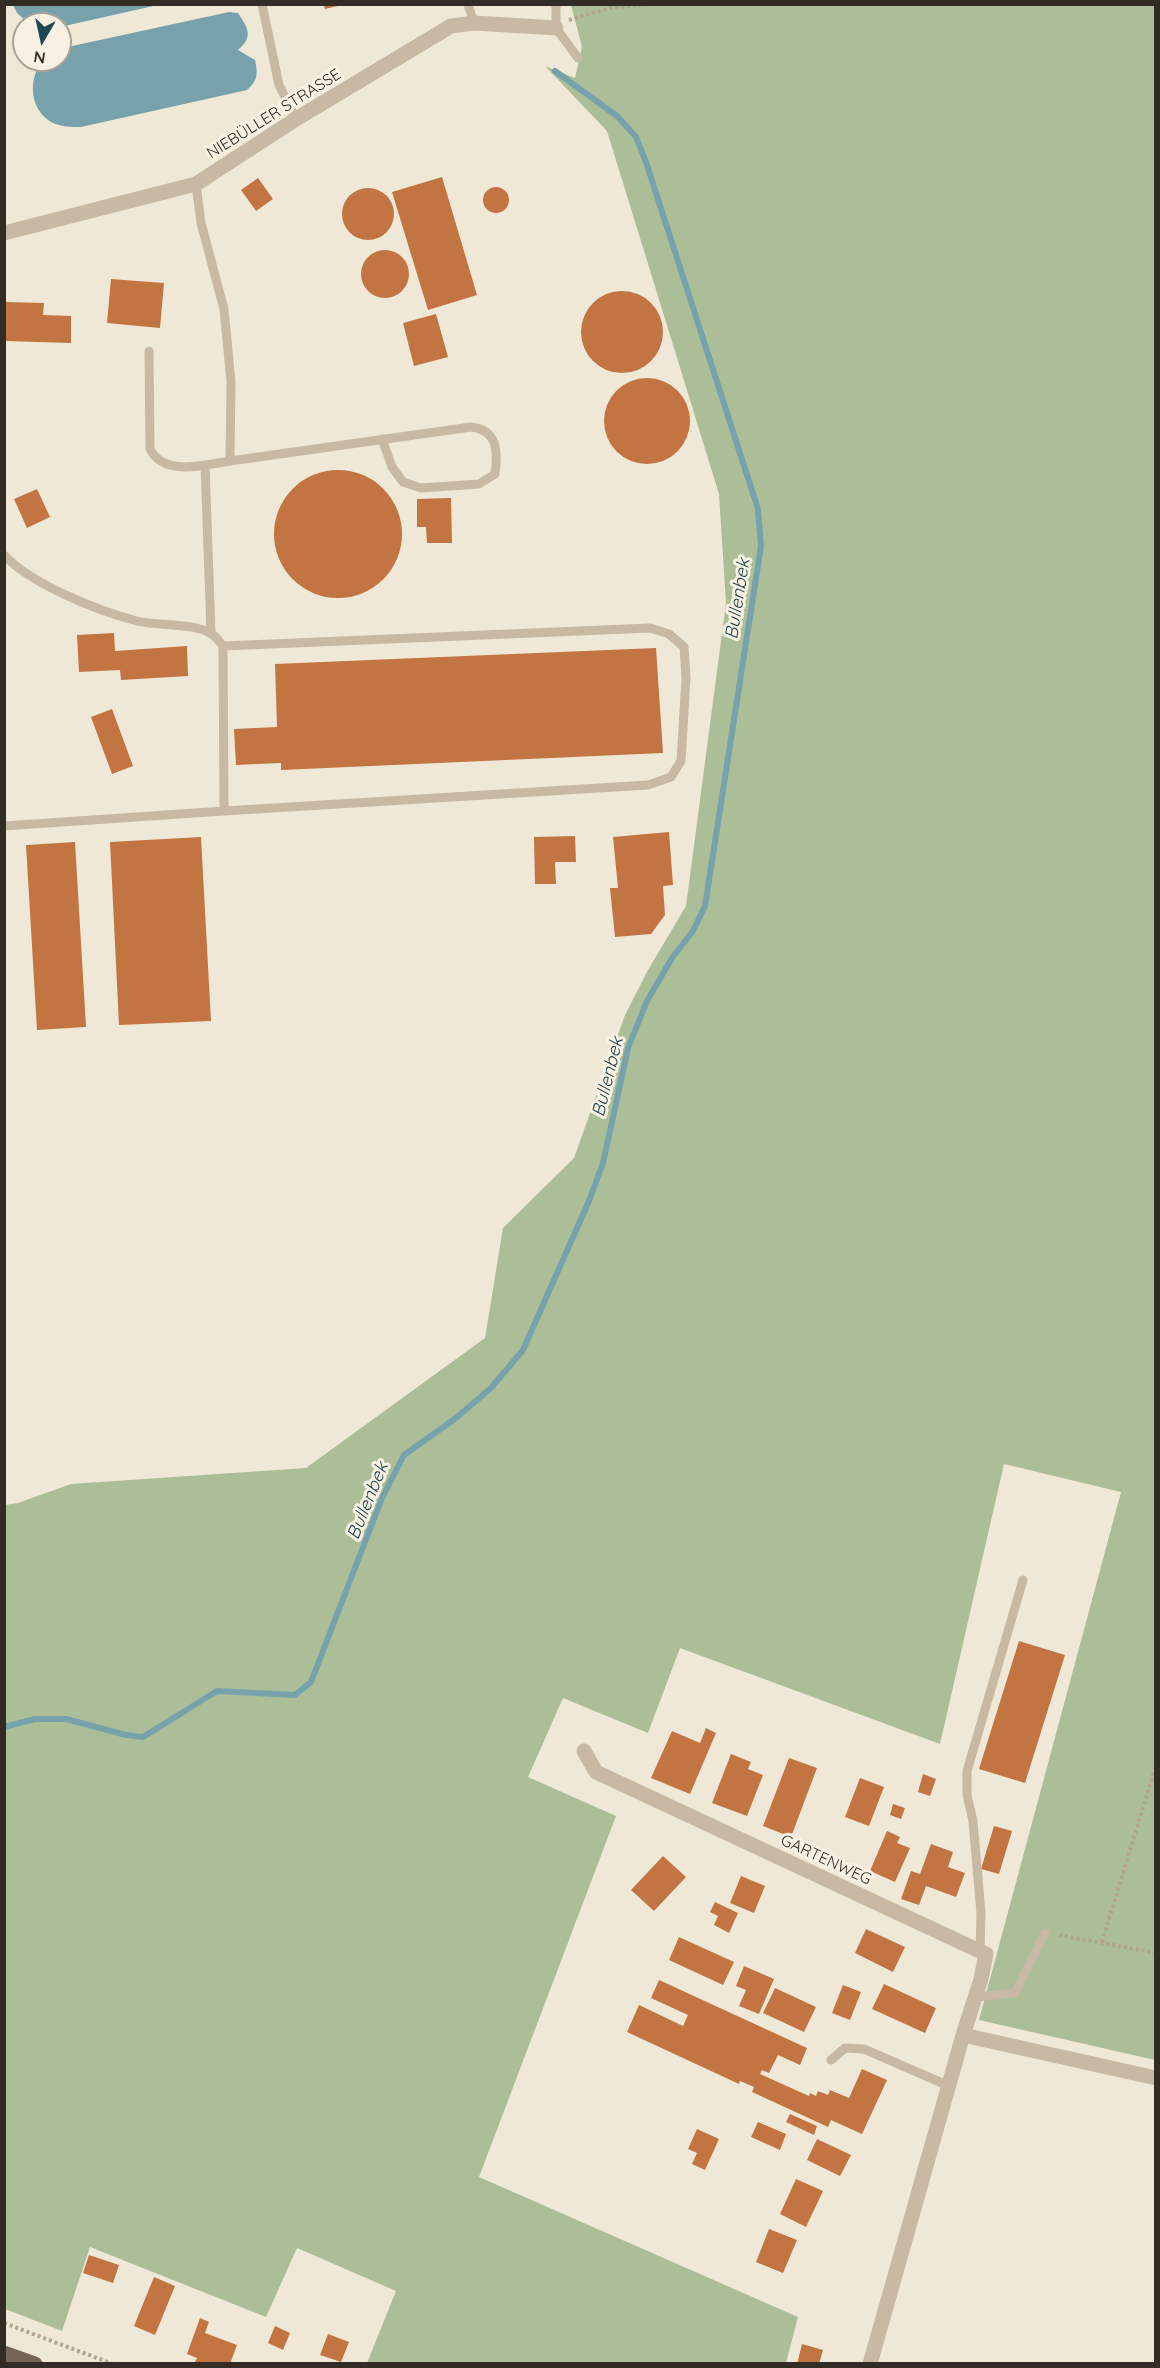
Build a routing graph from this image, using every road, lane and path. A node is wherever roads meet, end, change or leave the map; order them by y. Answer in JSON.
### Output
{"nodes":[{"id":1,"x":262,"y":4,"type":"edge"},
{"id":2,"x":468,"y":4,"type":"edge"},
{"id":3,"x":556,"y":4,"type":"edge"},
{"id":4,"x":649,"y":4,"type":"edge"},
{"id":5,"x":474,"y":23,"type":"junction"},
{"id":6,"x":556,"y":28,"type":"junction"},
{"id":7,"x":578,"y":58,"type":"dead end"},
{"id":8,"x":296,"y":119,"type":"junction"},
{"id":9,"x":196,"y":184,"type":"junction"},
{"id":10,"x":4,"y":233,"type":"edge"},
{"id":11,"x":149,"y":351,"type":"dead end"},
{"id":12,"x":382,"y":439,"type":"junction"},
{"id":13,"x":230,"y":461,"type":"junction"},
{"id":14,"x":205,"y":465,"type":"junction"},
{"id":15,"x":6,"y":559,"type":"edge"},
{"id":16,"x":211,"y":633,"type":"junction"},
{"id":17,"x":223,"y":646,"type":"junction"},
{"id":18,"x":224,"y":811,"type":"junction"},
{"id":19,"x":4,"y":826,"type":"edge"},
{"id":20,"x":1023,"y":1580,"type":"dead end"},
{"id":21,"x":584,"y":1751,"type":"dead end"},
{"id":22,"x":1155,"y":1765,"type":"edge"},
{"id":23,"x":1045,"y":1933,"type":"joint"},
{"id":24,"x":1102,"y":1942,"type":"junction"},
{"id":25,"x":980,"y":1952,"type":"junction"},
{"id":26,"x":1155,"y":1953,"type":"edge"},
{"id":27,"x":976,"y":1997,"type":"junction"},
{"id":28,"x":963,"y":2035,"type":"junction"},
{"id":29,"x":831,"y":2060,"type":"dead end"},
{"id":30,"x":1155,"y":2078,"type":"edge"},
{"id":31,"x":949,"y":2086,"type":"junction"},
{"id":32,"x":4,"y":2323,"type":"edge"},
{"id":33,"x":4,"y":2353,"type":"edge"},
{"id":34,"x":35,"y":2364,"type":"edge"},
{"id":35,"x":112,"y":2364,"type":"edge"},
{"id":36,"x":870,"y":2364,"type":"edge"}],
"edges":[{"from":1,"to":8,"type":"lane"},
{"from":2,"to":5,"type":"lane"},
{"from":3,"to":6,"type":"lane"},
{"from":4,"to":6,"type":"path"},
{"from":5,"to":6,"type":"street","name":"NIEBÜLLER STRASSE"},
{"from":5,"to":8,"type":"street","name":"NIEBÜLLER STRASSE"},
{"from":6,"to":7,"type":"lane"},
{"from":8,"to":9,"type":"street","name":"NIEBÜLLER STRASSE"},
{"from":9,"to":10,"type":"street","name":"NIEBÜLLER STRASSE"},
{"from":9,"to":13,"type":"lane"},
{"from":11,"to":14,"type":"lane"},
{"from":12,"to":12,"type":"lane"},
{"from":12,"to":13,"type":"lane"},
{"from":13,"to":14,"type":"lane"},
{"from":14,"to":16,"type":"lane"},
{"from":15,"to":16,"type":"lane"},
{"from":16,"to":17,"type":"lane"},
{"from":17,"to":18,"type":"lane"},
{"from":17,"to":18,"type":"lane"},
{"from":18,"to":19,"type":"lane"},
{"from":20,"to":25,"type":"lane"},
{"from":21,"to":25,"type":"street","name":"GARTENWEG"},
{"from":22,"to":24,"type":"path"},
{"from":23,"to":24,"type":"path"},
{"from":23,"to":27,"type":"lane"},
{"from":24,"to":26,"type":"path"},
{"from":25,"to":27,"type":"street"},
{"from":27,"to":28,"type":"street"},
{"from":28,"to":30,"type":"street"},
{"from":28,"to":31,"type":"street"},
{"from":29,"to":31,"type":"lane"},
{"from":31,"to":36,"type":"street"},
{"from":32,"to":35,"type":"path"},
{"from":33,"to":34,"type":"main road"}]}
